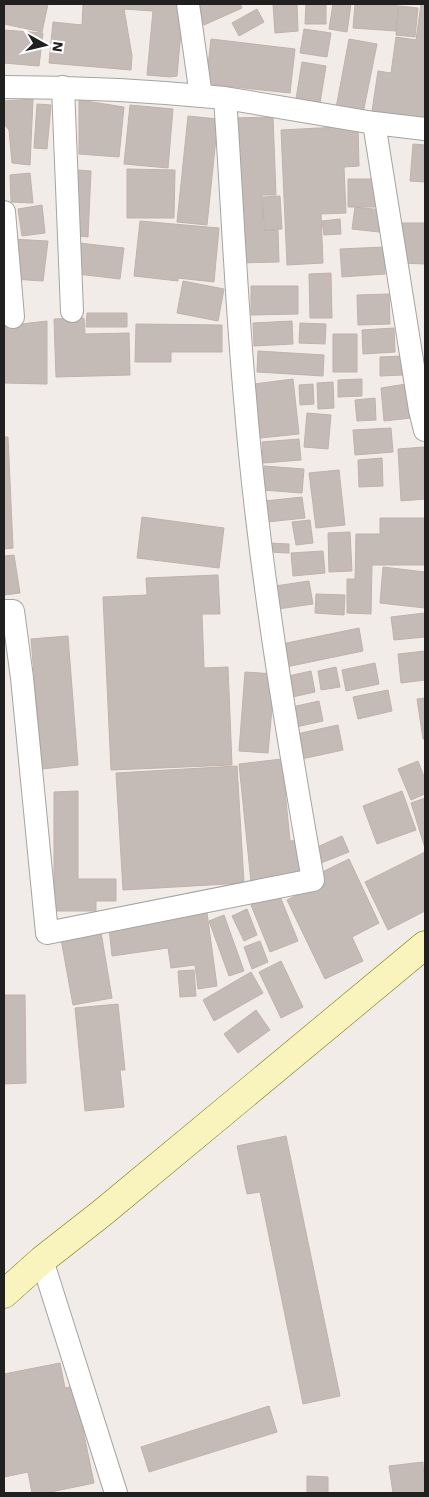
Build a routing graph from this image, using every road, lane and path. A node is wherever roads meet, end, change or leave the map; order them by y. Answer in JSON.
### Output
{"nodes":[{"id":1,"x":188,"y":4,"type":"edge"},
{"id":2,"x":4,"y":87,"type":"edge"},
{"id":3,"x":63,"y":87,"type":"junction"},
{"id":4,"x":201,"y":96,"type":"junction"},
{"id":5,"x":225,"y":98,"type":"junction"},
{"id":6,"x":374,"y":123,"type":"junction"},
{"id":7,"x":425,"y":129,"type":"edge"},
{"id":8,"x":4,"y":212,"type":"edge"},
{"id":9,"x":72,"y":311,"type":"dead end"},
{"id":10,"x":13,"y":317,"type":"dead end"},
{"id":11,"x":425,"y":430,"type":"edge"},
{"id":12,"x":4,"y":611,"type":"edge"},
{"id":13,"x":425,"y":945,"type":"edge"},
{"id":14,"x":42,"y":1260,"type":"junction"},
{"id":15,"x":4,"y":1294,"type":"edge"},
{"id":16,"x":116,"y":1493,"type":"edge"}],
"edges":[{"from":1,"to":4,"type":"street"},
{"from":2,"to":3,"type":"street"},
{"from":3,"to":4,"type":"street"},
{"from":3,"to":9,"type":"street"},
{"from":4,"to":5,"type":"street"},
{"from":5,"to":6,"type":"street"},
{"from":5,"to":12,"type":"street"},
{"from":6,"to":7,"type":"street"},
{"from":6,"to":11,"type":"street"},
{"from":8,"to":10,"type":"street"},
{"from":13,"to":14,"type":"street"},
{"from":14,"to":15,"type":"street"},
{"from":14,"to":16,"type":"street"}]}
